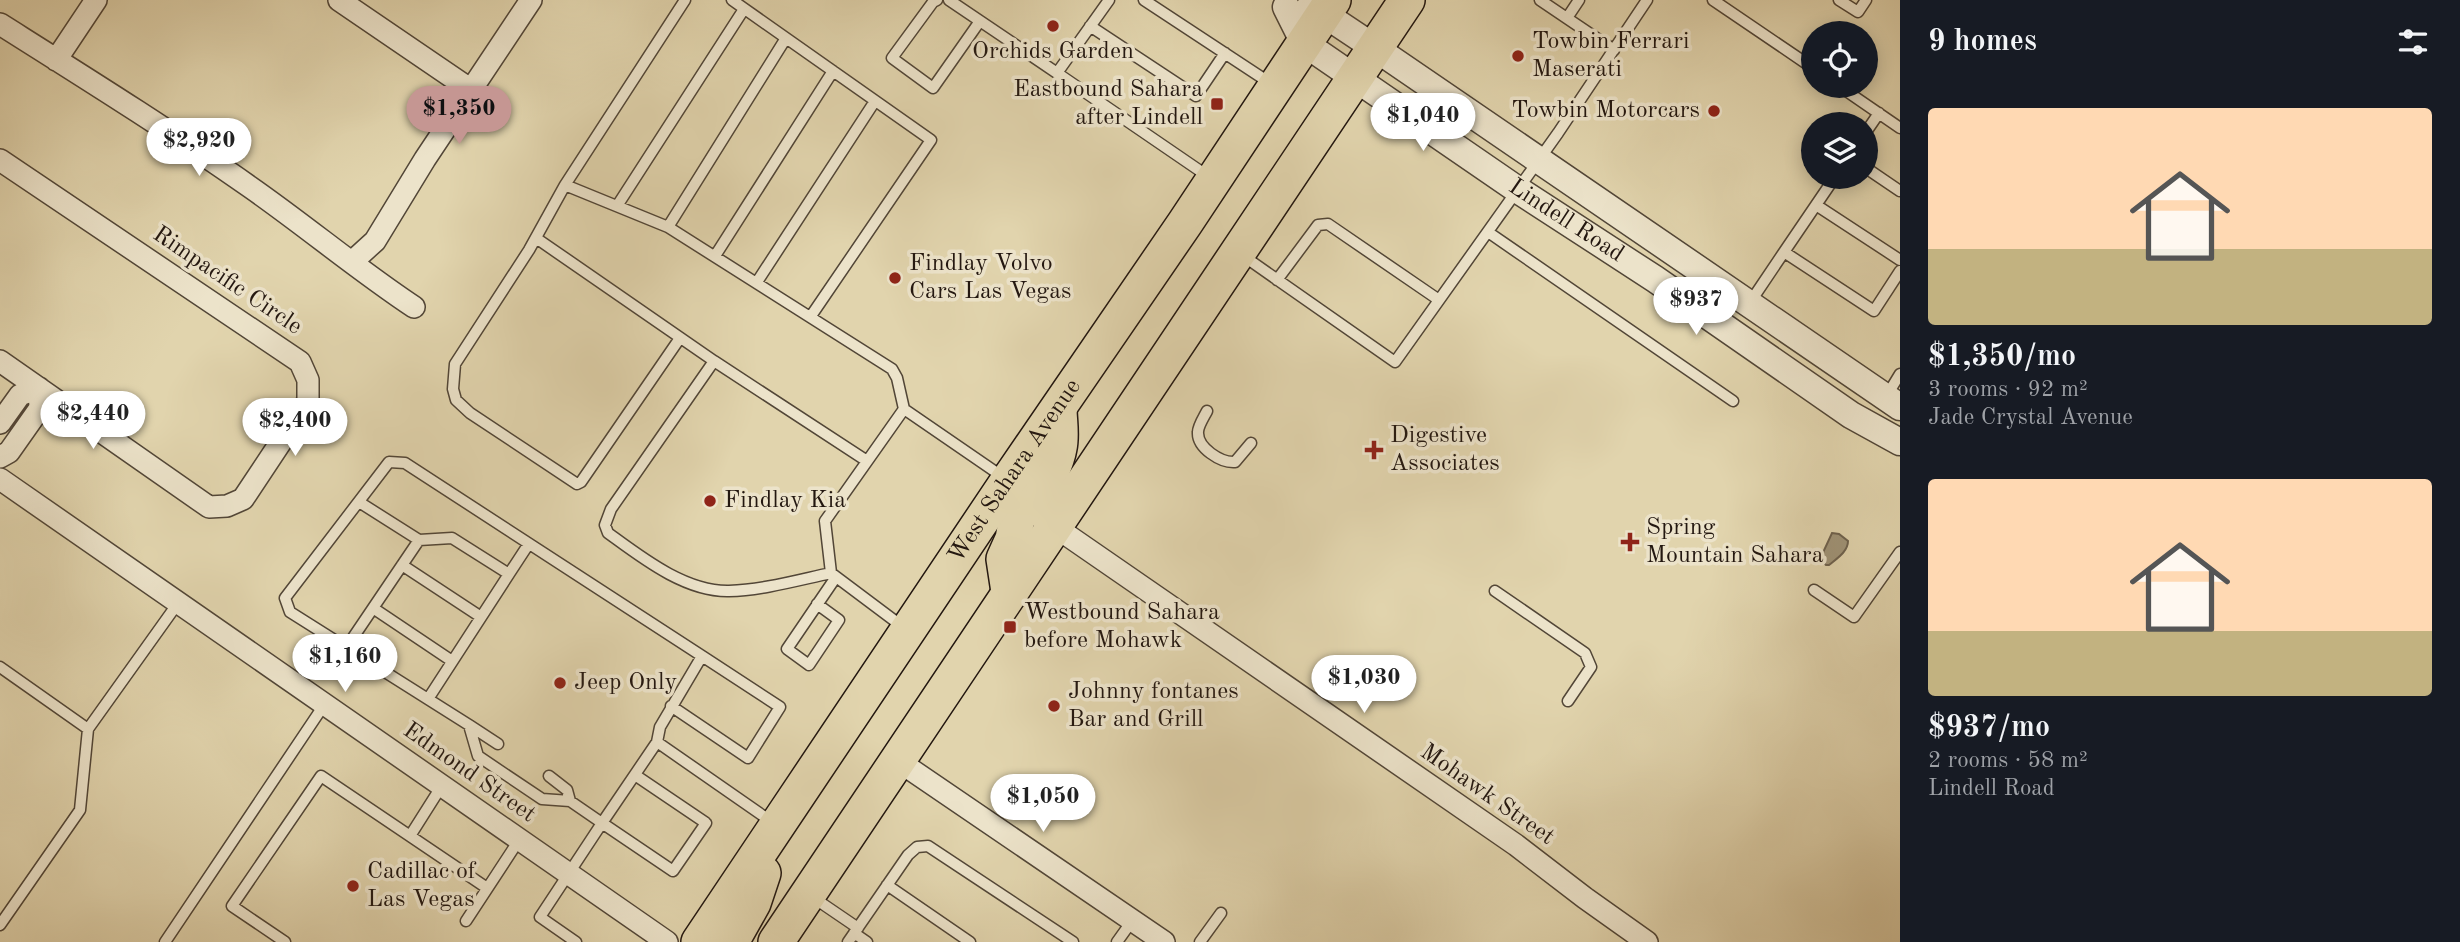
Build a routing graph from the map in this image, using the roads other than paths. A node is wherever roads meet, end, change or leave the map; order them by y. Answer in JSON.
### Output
{"nodes":[{"id":1,"x":96,"y":0,"type":"edge"},
{"id":2,"x":531,"y":0,"type":"edge"},
{"id":3,"x":685,"y":0,"type":"edge"},
{"id":4,"x":732,"y":0,"type":"edge"},
{"id":5,"x":937,"y":0,"type":"edge"},
{"id":6,"x":950,"y":0,"type":"edge"},
{"id":7,"x":1109,"y":0,"type":"edge"},
{"id":8,"x":1144,"y":0,"type":"edge"},
{"id":9,"x":1407,"y":0,"type":"edge"},
{"id":10,"x":1540,"y":0,"type":"edge"},
{"id":11,"x":1579,"y":0,"type":"edge"},
{"id":12,"x":1647,"y":0,"type":"edge"},
{"id":13,"x":1713,"y":0,"type":"edge"},
{"id":14,"x":1839,"y":0,"type":"edge"},
{"id":15,"x":1866,"y":0,"type":"edge"},
{"id":16,"x":352,"y":4,"type":"edge"},
{"id":17,"x":1280,"y":4,"type":"edge"},
{"id":18,"x":1328,"y":7,"type":"edge"},
{"id":19,"x":744,"y":9,"type":"junction"},
{"id":20,"x":1567,"y":18,"type":"junction"},
{"id":21,"x":980,"y":21,"type":"junction"},
{"id":22,"x":0,"y":24,"type":"edge"},
{"id":23,"x":1090,"y":26,"type":"junction"},
{"id":24,"x":786,"y":38,"type":"junction"},
{"id":25,"x":1304,"y":43,"type":"junction"},
{"id":26,"x":1375,"y":47,"type":"junction"},
{"id":27,"x":1614,"y":50,"type":"junction"},
{"id":28,"x":1225,"y":53,"type":"junction"},
{"id":29,"x":56,"y":60,"type":"junction"},
{"id":30,"x":1801,"y":60,"type":"edge"},
{"id":31,"x":833,"y":71,"type":"junction"},
{"id":32,"x":1057,"y":73,"type":"junction"},
{"id":33,"x":1354,"y":77,"type":"junction"},
{"id":34,"x":1276,"y":87,"type":"junction"},
{"id":35,"x":471,"y":90,"type":"junction"},
{"id":36,"x":1856,"y":98,"type":"edge"},
{"id":37,"x":875,"y":101,"type":"junction"},
{"id":38,"x":1877,"y":112,"type":"edge"},
{"id":39,"x":1878,"y":113,"type":"edge"},
{"id":40,"x":1900,"y":128,"type":"edge"},
{"id":41,"x":0,"y":160,"type":"edge"},
{"id":42,"x":1539,"y":160,"type":"junction"},
{"id":43,"x":1878,"y":175,"type":"edge"},
{"id":44,"x":1214,"y":180,"type":"junction"},
{"id":45,"x":565,"y":185,"type":"junction"},
{"id":46,"x":1827,"y":189,"type":"edge"},
{"id":47,"x":1518,"y":190,"type":"junction"},
{"id":48,"x":1900,"y":191,"type":"edge"},
{"id":49,"x":1816,"y":205,"type":"junction"},
{"id":50,"x":617,"y":206,"type":"junction"},
{"id":51,"x":668,"y":227,"type":"junction"},
{"id":52,"x":1488,"y":232,"type":"junction"},
{"id":53,"x":536,"y":238,"type":"junction"},
{"id":54,"x":1236,"y":251,"type":"junction"},
{"id":55,"x":1784,"y":252,"type":"junction"},
{"id":56,"x":715,"y":256,"type":"junction"},
{"id":57,"x":1900,"y":260,"type":"edge"},
{"id":58,"x":353,"y":261,"type":"junction"},
{"id":59,"x":1632,"y":264,"type":"junction"},
{"id":60,"x":1900,"y":271,"type":"edge"},
{"id":61,"x":1277,"y":279,"type":"junction"},
{"id":62,"x":757,"y":282,"type":"junction"},
{"id":63,"x":1439,"y":300,"type":"junction"},
{"id":64,"x":1749,"y":304,"type":"junction"},
{"id":65,"x":414,"y":307,"type":"dead end"},
{"id":66,"x":811,"y":316,"type":"junction"},
{"id":67,"x":680,"y":338,"type":"junction"},
{"id":68,"x":0,"y":361,"type":"edge"},
{"id":69,"x":714,"y":361,"type":"junction"},
{"id":70,"x":1900,"y":374,"type":"edge"},
{"id":71,"x":39,"y":388,"type":"junction"},
{"id":72,"x":1733,"y":401,"type":"dead end"},
{"id":73,"x":1893,"y":402,"type":"edge"},
{"id":74,"x":1059,"y":408,"type":"junction"},
{"id":75,"x":904,"y":409,"type":"junction"},
{"id":76,"x":1208,"y":411,"type":"dead end"},
{"id":77,"x":0,"y":423,"type":"edge"},
{"id":78,"x":1900,"y":442,"type":"edge"},
{"id":79,"x":1251,"y":443,"type":"dead end"},
{"id":80,"x":0,"y":457,"type":"edge"},
{"id":81,"x":867,"y":461,"type":"junction"},
{"id":82,"x":0,"y":479,"type":"edge"},
{"id":83,"x":1008,"y":481,"type":"junction"},
{"id":84,"x":359,"y":502,"type":"junction"},
{"id":85,"x":1054,"y":526,"type":"junction"},
{"id":86,"x":419,"y":540,"type":"junction"},
{"id":87,"x":528,"y":545,"type":"junction"},
{"id":88,"x":1900,"y":552,"type":"edge"},
{"id":89,"x":402,"y":565,"type":"junction"},
{"id":90,"x":509,"y":574,"type":"junction"},
{"id":91,"x":833,"y":575,"type":"junction"},
{"id":92,"x":1814,"y":590,"type":"dead end"},
{"id":93,"x":1495,"y":591,"type":"dead end"},
{"id":94,"x":1010,"y":592,"type":"junction"},
{"id":95,"x":178,"y":603,"type":"junction"},
{"id":96,"x":817,"y":604,"type":"junction"},
{"id":97,"x":373,"y":608,"type":"junction"},
{"id":98,"x":481,"y":617,"type":"junction"},
{"id":99,"x":908,"y":631,"type":"junction"},
{"id":100,"x":346,"y":648,"type":"junction"},
{"id":101,"x":702,"y":656,"type":"junction"},
{"id":102,"x":452,"y":661,"type":"junction"},
{"id":103,"x":0,"y":667,"type":"edge"},
{"id":104,"x":428,"y":699,"type":"junction"},
{"id":105,"x":1568,"y":701,"type":"dead end"},
{"id":106,"x":324,"y":705,"type":"junction"},
{"id":107,"x":671,"y":706,"type":"junction"},
{"id":108,"x":469,"y":726,"type":"junction"},
{"id":109,"x":88,"y":729,"type":"junction"},
{"id":110,"x":657,"y":742,"type":"junction"},
{"id":111,"x":498,"y":744,"type":"dead end"},
{"id":112,"x":897,"y":760,"type":"junction"},
{"id":113,"x":635,"y":775,"type":"junction"},
{"id":114,"x":549,"y":776,"type":"dead end"},
{"id":115,"x":441,"y":787,"type":"junction"},
{"id":116,"x":570,"y":801,"type":"junction"},
{"id":117,"x":602,"y":823,"type":"junction"},
{"id":118,"x":778,"y":826,"type":"junction"},
{"id":119,"x":410,"y":836,"type":"junction"},
{"id":120,"x":519,"y":840,"type":"junction"},
{"id":121,"x":568,"y":873,"type":"junction"},
{"id":122,"x":887,"y":885,"type":"junction"},
{"id":123,"x":487,"y":888,"type":"junction"},
{"id":124,"x":808,"y":894,"type":"junction"},
{"id":125,"x":1221,"y":913,"type":"dead end"},
{"id":126,"x":466,"y":921,"type":"dead end"},
{"id":127,"x":1132,"y":921,"type":"junction"},
{"id":128,"x":0,"y":925,"type":"edge"},
{"id":129,"x":853,"y":934,"type":"edge"},
{"id":130,"x":165,"y":942,"type":"edge"},
{"id":131,"x":285,"y":942,"type":"edge"},
{"id":132,"x":576,"y":942,"type":"edge"},
{"id":133,"x":667,"y":942,"type":"edge"},
{"id":134,"x":699,"y":942,"type":"edge"},
{"id":135,"x":731,"y":942,"type":"edge"},
{"id":136,"x":776,"y":942,"type":"edge"},
{"id":137,"x":867,"y":942,"type":"edge"},
{"id":138,"x":970,"y":942,"type":"edge"},
{"id":139,"x":1073,"y":942,"type":"edge"},
{"id":140,"x":1117,"y":942,"type":"edge"},
{"id":141,"x":1164,"y":942,"type":"edge"},
{"id":142,"x":1200,"y":942,"type":"edge"},
{"id":143,"x":1647,"y":942,"type":"edge"}],
"edges":[{"from":1,"to":29,"type":"street"},
{"from":2,"to":35,"type":"street"},
{"from":3,"to":45,"type":"lane"},
{"from":4,"to":19,"type":"lane"},
{"from":5,"to":21,"type":"lane"},
{"from":6,"to":21,"type":"lane"},
{"from":7,"to":23,"type":"lane"},
{"from":8,"to":28,"type":"lane"},
{"from":9,"to":26,"type":"main road"},
{"from":10,"to":20,"type":"lane"},
{"from":11,"to":20,"type":"lane"},
{"from":12,"to":27,"type":"lane"},
{"from":13,"to":30,"type":"lane"},
{"from":14,"to":15,"type":"lane"},
{"from":16,"to":35,"type":"street"},
{"from":17,"to":18,"type":"street","name":"Lindell Road"},
{"from":17,"to":25,"type":"street","name":"Lindell Road"},
{"from":18,"to":25,"type":"main road","name":"West Sahara Avenue"},
{"from":18,"to":26,"type":"street","name":"Lindell Road"},
{"from":19,"to":24,"type":"lane"},
{"from":19,"to":50,"type":"lane"},
{"from":20,"to":27,"type":"lane"},
{"from":21,"to":32,"type":"lane"},
{"from":22,"to":29,"type":"street"},
{"from":23,"to":28,"type":"lane"},
{"from":23,"to":32,"type":"lane"},
{"from":24,"to":31,"type":"lane"},
{"from":24,"to":51,"type":"lane"},
{"from":25,"to":33,"type":"street","name":"Lindell Road"},
{"from":25,"to":34,"type":"main road","name":"West Sahara Avenue"},
{"from":26,"to":33,"type":"main road"},
{"from":26,"to":42,"type":"street","name":"Lindell Road"},
{"from":27,"to":42,"type":"lane"},
{"from":28,"to":34,"type":"lane"},
{"from":29,"to":58,"type":"street"},
{"from":31,"to":37,"type":"lane"},
{"from":31,"to":56,"type":"lane"},
{"from":32,"to":44,"type":"lane"},
{"from":33,"to":47,"type":"street","name":"Lindell Road"},
{"from":33,"to":54,"type":"main road"},
{"from":34,"to":44,"type":"main road","name":"West Sahara Avenue"},
{"from":35,"to":58,"type":"street"},
{"from":36,"to":38,"type":"lane"},
{"from":37,"to":62,"type":"lane"},
{"from":37,"to":66,"type":"lane"},
{"from":39,"to":40,"type":"lane"},
{"from":41,"to":71,"type":"street","name":"Rimpacific Circle"},
{"from":42,"to":47,"type":"lane"},
{"from":42,"to":64,"type":"street","name":"Lindell Road"},
{"from":43,"to":48,"type":"lane"},
{"from":44,"to":74,"type":"main road","name":"West Sahara Avenue"},
{"from":45,"to":50,"type":"lane"},
{"from":45,"to":53,"type":"lane"},
{"from":46,"to":49,"type":"lane"},
{"from":47,"to":52,"type":"lane"},
{"from":47,"to":59,"type":"street","name":"Lindell Road"},
{"from":49,"to":55,"type":"lane"},
{"from":49,"to":57,"type":"lane"},
{"from":50,"to":51,"type":"lane"},
{"from":51,"to":56,"type":"lane"},
{"from":52,"to":63,"type":"lane"},
{"from":52,"to":72,"type":"lane"},
{"from":53,"to":67,"type":"lane"},
{"from":53,"to":67,"type":"lane"},
{"from":54,"to":61,"type":"lane"},
{"from":54,"to":85,"type":"main road"},
{"from":55,"to":60,"type":"lane"},
{"from":55,"to":64,"type":"lane"},
{"from":56,"to":62,"type":"lane"},
{"from":58,"to":65,"type":"street"},
{"from":59,"to":64,"type":"street"},
{"from":59,"to":78,"type":"street","name":"Lindell Road"},
{"from":61,"to":63,"type":"lane"},
{"from":61,"to":63,"type":"lane"},
{"from":62,"to":66,"type":"lane"},
{"from":64,"to":73,"type":"street","name":"Lindell Road"},
{"from":66,"to":75,"type":"lane"},
{"from":67,"to":69,"type":"lane"},
{"from":68,"to":71,"type":"street","name":"Rimpacific Circle"},
{"from":69,"to":81,"type":"lane"},
{"from":69,"to":91,"type":"lane"},
{"from":70,"to":73,"type":"lane"},
{"from":71,"to":77,"type":"street"},
{"from":71,"to":80,"type":"street"},
{"from":74,"to":83,"type":"main road","name":"West Sahara Avenue"},
{"from":74,"to":85,"type":"main road"},
{"from":75,"to":81,"type":"lane"},
{"from":75,"to":83,"type":"lane"},
{"from":76,"to":79,"type":"lane"},
{"from":81,"to":91,"type":"lane"},
{"from":82,"to":95,"type":"street","name":"Edmond Street"},
{"from":83,"to":94,"type":"main road"},
{"from":83,"to":99,"type":"main road","name":"West Sahara Avenue"},
{"from":84,"to":86,"type":"lane"},
{"from":84,"to":87,"type":"lane"},
{"from":84,"to":100,"type":"lane"},
{"from":85,"to":94,"type":"main road"},
{"from":85,"to":143,"type":"street","name":"Mohawk Street"},
{"from":86,"to":89,"type":"lane"},
{"from":86,"to":90,"type":"lane"},
{"from":87,"to":90,"type":"lane"},
{"from":87,"to":101,"type":"lane"},
{"from":88,"to":92,"type":"lane"},
{"from":89,"to":97,"type":"lane"},
{"from":89,"to":98,"type":"lane"},
{"from":90,"to":98,"type":"lane"},
{"from":91,"to":96,"type":"lane"},
{"from":91,"to":99,"type":"lane"},
{"from":93,"to":105,"type":"lane"},
{"from":94,"to":112,"type":"main road"},
{"from":95,"to":106,"type":"street","name":"Edmond Street"},
{"from":95,"to":109,"type":"lane"},
{"from":96,"to":96,"type":"lane"},
{"from":97,"to":100,"type":"lane"},
{"from":97,"to":102,"type":"lane"},
{"from":98,"to":102,"type":"lane"},
{"from":99,"to":118,"type":"main road","name":"West Sahara Avenue"},
{"from":100,"to":104,"type":"lane"},
{"from":101,"to":107,"type":"lane"},
{"from":101,"to":107,"type":"lane"},
{"from":102,"to":104,"type":"lane"},
{"from":103,"to":109,"type":"lane"},
{"from":104,"to":108,"type":"lane"},
{"from":106,"to":115,"type":"street","name":"Edmond Street"},
{"from":106,"to":130,"type":"lane"},
{"from":107,"to":110,"type":"lane"},
{"from":108,"to":111,"type":"lane"},
{"from":108,"to":116,"type":"lane"},
{"from":109,"to":128,"type":"lane"},
{"from":110,"to":113,"type":"lane"},
{"from":110,"to":118,"type":"lane"},
{"from":112,"to":124,"type":"main road"},
{"from":112,"to":127,"type":"street"},
{"from":113,"to":117,"type":"lane"},
{"from":113,"to":117,"type":"lane"},
{"from":114,"to":116,"type":"lane"},
{"from":115,"to":119,"type":"lane"},
{"from":115,"to":120,"type":"street","name":"Edmond Street"},
{"from":116,"to":117,"type":"lane"},
{"from":117,"to":121,"type":"lane"},
{"from":118,"to":134,"type":"main road","name":"West Sahara Avenue"},
{"from":118,"to":135,"type":"main road"},
{"from":119,"to":123,"type":"lane"},
{"from":119,"to":131,"type":"lane"},
{"from":120,"to":121,"type":"street","name":"Edmond Street"},
{"from":120,"to":123,"type":"lane"},
{"from":121,"to":132,"type":"lane"},
{"from":121,"to":133,"type":"street","name":"Edmond Street"},
{"from":122,"to":129,"type":"lane"},
{"from":122,"to":138,"type":"lane"},
{"from":122,"to":139,"type":"lane"},
{"from":123,"to":126,"type":"lane"},
{"from":124,"to":129,"type":"lane"},
{"from":124,"to":136,"type":"main road"},
{"from":125,"to":142,"type":"lane"},
{"from":127,"to":140,"type":"lane"},
{"from":127,"to":141,"type":"street"},
{"from":129,"to":137,"type":"lane"}]}
